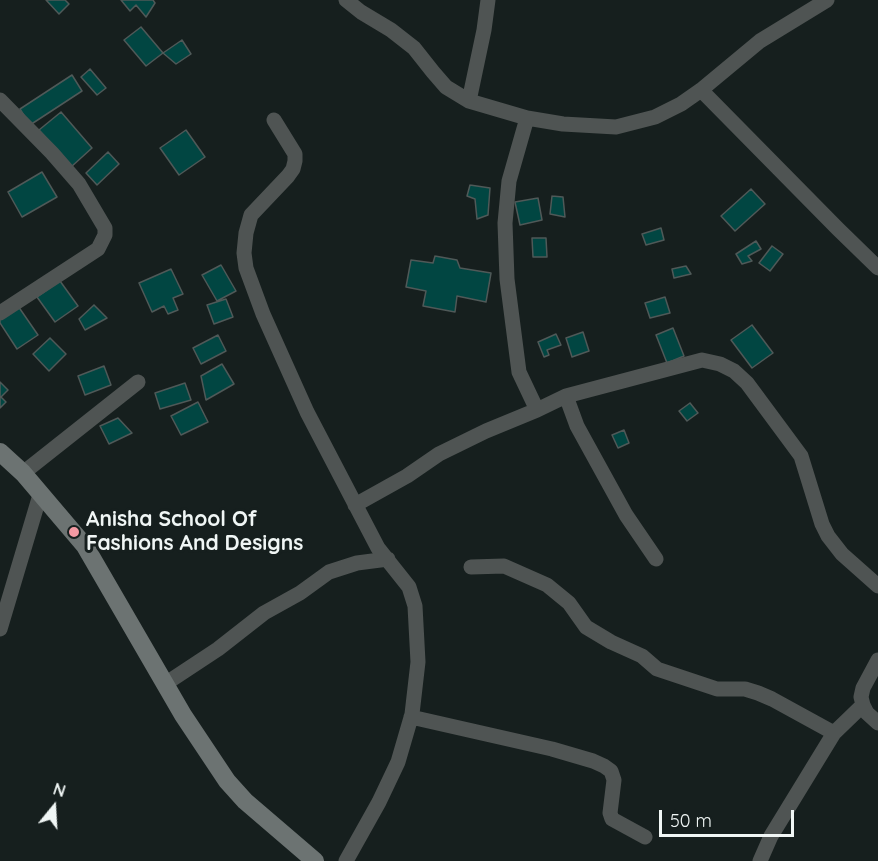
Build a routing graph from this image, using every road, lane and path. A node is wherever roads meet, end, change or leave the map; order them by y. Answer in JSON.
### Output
{"nodes":[{"id":1,"x":346,"y":0,"type":"edge"},
{"id":2,"x":488,"y":0,"type":"edge"},
{"id":3,"x":827,"y":0,"type":"edge"},
{"id":4,"x":701,"y":90,"type":"junction"},
{"id":5,"x":0,"y":100,"type":"edge"},
{"id":6,"x":469,"y":101,"type":"junction"},
{"id":7,"x":526,"y":118,"type":"junction"},
{"id":8,"x":274,"y":120,"type":"dead end"},
{"id":9,"x":878,"y":268,"type":"edge"},
{"id":10,"x":0,"y":313,"type":"edge"},
{"id":11,"x":138,"y":382,"type":"dead end"},
{"id":12,"x":566,"y":396,"type":"junction"},
{"id":13,"x":537,"y":410,"type":"junction"},
{"id":14,"x":0,"y":452,"type":"edge"},
{"id":15,"x":23,"y":473,"type":"junction"},
{"id":16,"x":40,"y":495,"type":"junction"},
{"id":17,"x":355,"y":504,"type":"junction"},
{"id":18,"x":656,"y":559,"type":"dead end"},
{"id":19,"x":388,"y":560,"type":"junction"},
{"id":20,"x":471,"y":567,"type":"dead end"},
{"id":21,"x":878,"y":586,"type":"edge"},
{"id":22,"x":0,"y":629,"type":"edge"},
{"id":23,"x":878,"y":660,"type":"edge"},
{"id":24,"x":165,"y":684,"type":"junction"},
{"id":25,"x":863,"y":705,"type":"junction"},
{"id":26,"x":411,"y":717,"type":"junction"},
{"id":27,"x":878,"y":723,"type":"edge"},
{"id":28,"x":834,"y":733,"type":"junction"},
{"id":29,"x":645,"y":837,"type":"dead end"},
{"id":30,"x":315,"y":861,"type":"edge"},
{"id":31,"x":346,"y":861,"type":"edge"},
{"id":32,"x":760,"y":861,"type":"edge"}],
"edges":[{"from":1,"to":6,"type":"street"},
{"from":2,"to":6,"type":"street"},
{"from":3,"to":4,"type":"street"},
{"from":4,"to":7,"type":"street"},
{"from":4,"to":9,"type":"street"},
{"from":5,"to":10,"type":"street"},
{"from":6,"to":7,"type":"street"},
{"from":7,"to":13,"type":"street"},
{"from":8,"to":17,"type":"street"},
{"from":11,"to":15,"type":"street"},
{"from":12,"to":13,"type":"street"},
{"from":12,"to":18,"type":"street"},
{"from":12,"to":21,"type":"street"},
{"from":13,"to":17,"type":"street"},
{"from":14,"to":15,"type":"street"},
{"from":15,"to":16,"type":"street"},
{"from":16,"to":22,"type":"street"},
{"from":16,"to":24,"type":"street"},
{"from":17,"to":19,"type":"street"},
{"from":19,"to":24,"type":"street"},
{"from":19,"to":26,"type":"street"},
{"from":20,"to":28,"type":"street"},
{"from":23,"to":25,"type":"street"},
{"from":24,"to":30,"type":"street"},
{"from":25,"to":27,"type":"street"},
{"from":25,"to":28,"type":"street"},
{"from":26,"to":29,"type":"street"},
{"from":26,"to":31,"type":"street"},
{"from":28,"to":32,"type":"street"}]}
